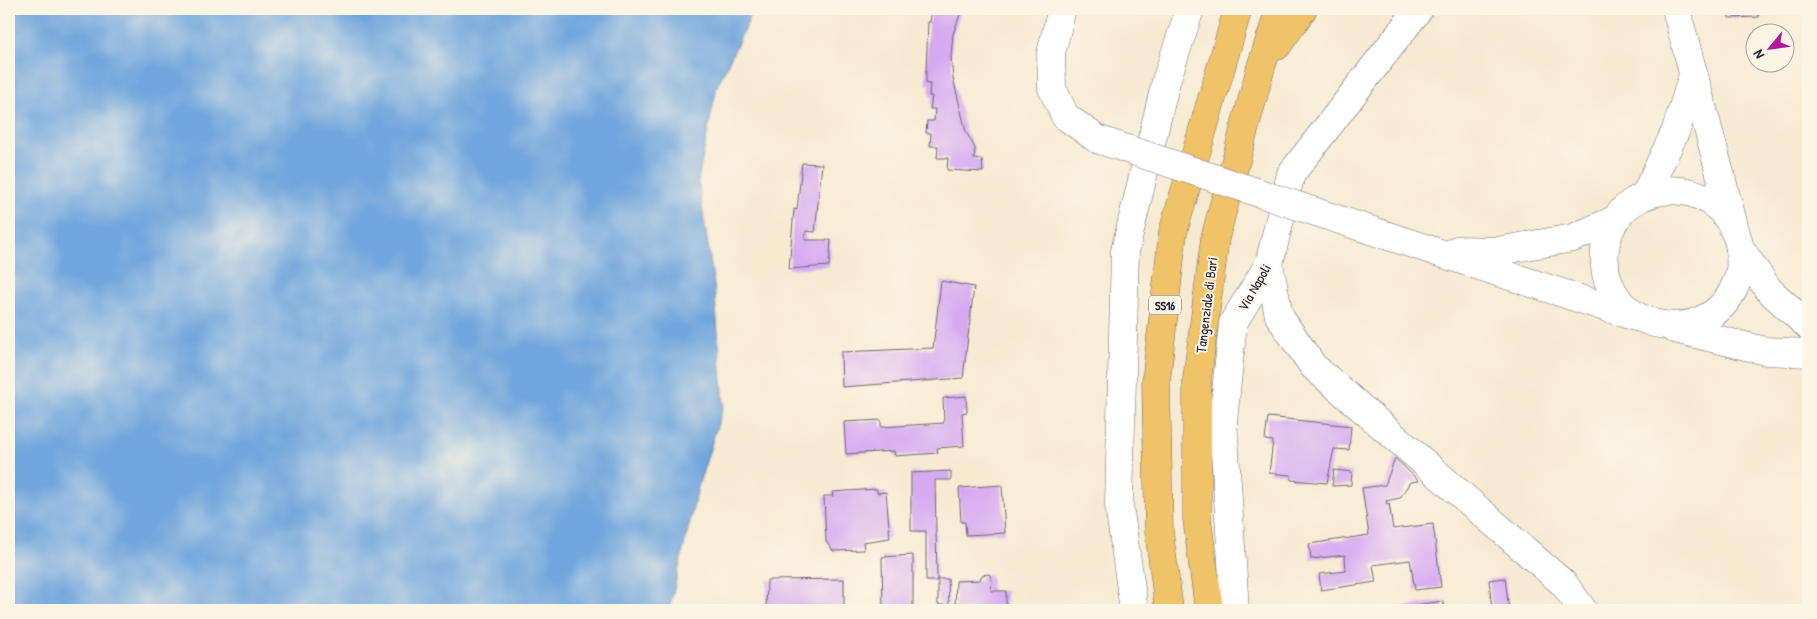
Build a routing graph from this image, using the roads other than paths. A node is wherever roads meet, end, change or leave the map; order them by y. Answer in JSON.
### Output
{"nodes":[{"id":1,"x":1062,"y":9,"type":"edge"},
{"id":2,"x":1190,"y":9,"type":"edge"},
{"id":3,"x":1238,"y":9,"type":"edge"},
{"id":4,"x":1280,"y":9,"type":"edge"},
{"id":5,"x":1303,"y":9,"type":"edge"},
{"id":6,"x":1419,"y":9,"type":"edge"},
{"id":7,"x":1676,"y":9,"type":"edge"},
{"id":8,"x":1261,"y":67,"type":"junction"},
{"id":9,"x":1693,"y":75,"type":"junction"},
{"id":10,"x":1645,"y":195,"type":"junction"},
{"id":11,"x":1614,"y":220,"type":"junction"},
{"id":12,"x":1738,"y":241,"type":"junction"},
{"id":13,"x":1428,"y":250,"type":"junction"},
{"id":14,"x":1269,"y":264,"type":"junction"},
{"id":15,"x":1649,"y":322,"type":"junction"},
{"id":16,"x":1808,"y":326,"type":"edge"},
{"id":17,"x":1808,"y":353,"type":"edge"},
{"id":18,"x":1134,"y":610,"type":"edge"},
{"id":19,"x":1170,"y":610,"type":"edge"},
{"id":20,"x":1209,"y":610,"type":"edge"},
{"id":21,"x":1235,"y":610,"type":"edge"},
{"id":22,"x":1583,"y":610,"type":"edge"}],
"edges":[{"from":1,"to":13,"type":"street","bridge":true},
{"from":2,"to":18,"type":"street"},
{"from":3,"to":19,"type":"highway","number":"SS16"},
{"from":4,"to":8,"type":"highway","name":"Tangenziale di Bari"},
{"from":5,"to":8,"type":"highway"},
{"from":6,"to":14,"type":"street","name":"Via Napoli"},
{"from":7,"to":9,"type":"street"},
{"from":8,"to":20,"type":"highway","name":"Tangenziale di Bari"},
{"from":9,"to":10,"type":"street"},
{"from":9,"to":12,"type":"street"},
{"from":10,"to":11,"type":"street"},
{"from":10,"to":12,"type":"street"},
{"from":11,"to":13,"type":"street"},
{"from":11,"to":15,"type":"street"},
{"from":12,"to":15,"type":"street"},
{"from":12,"to":16,"type":"street"},
{"from":13,"to":15,"type":"street"},
{"from":14,"to":21,"type":"street","name":"Via Napoli"},
{"from":14,"to":22,"type":"street"},
{"from":15,"to":17,"type":"street"}]}
